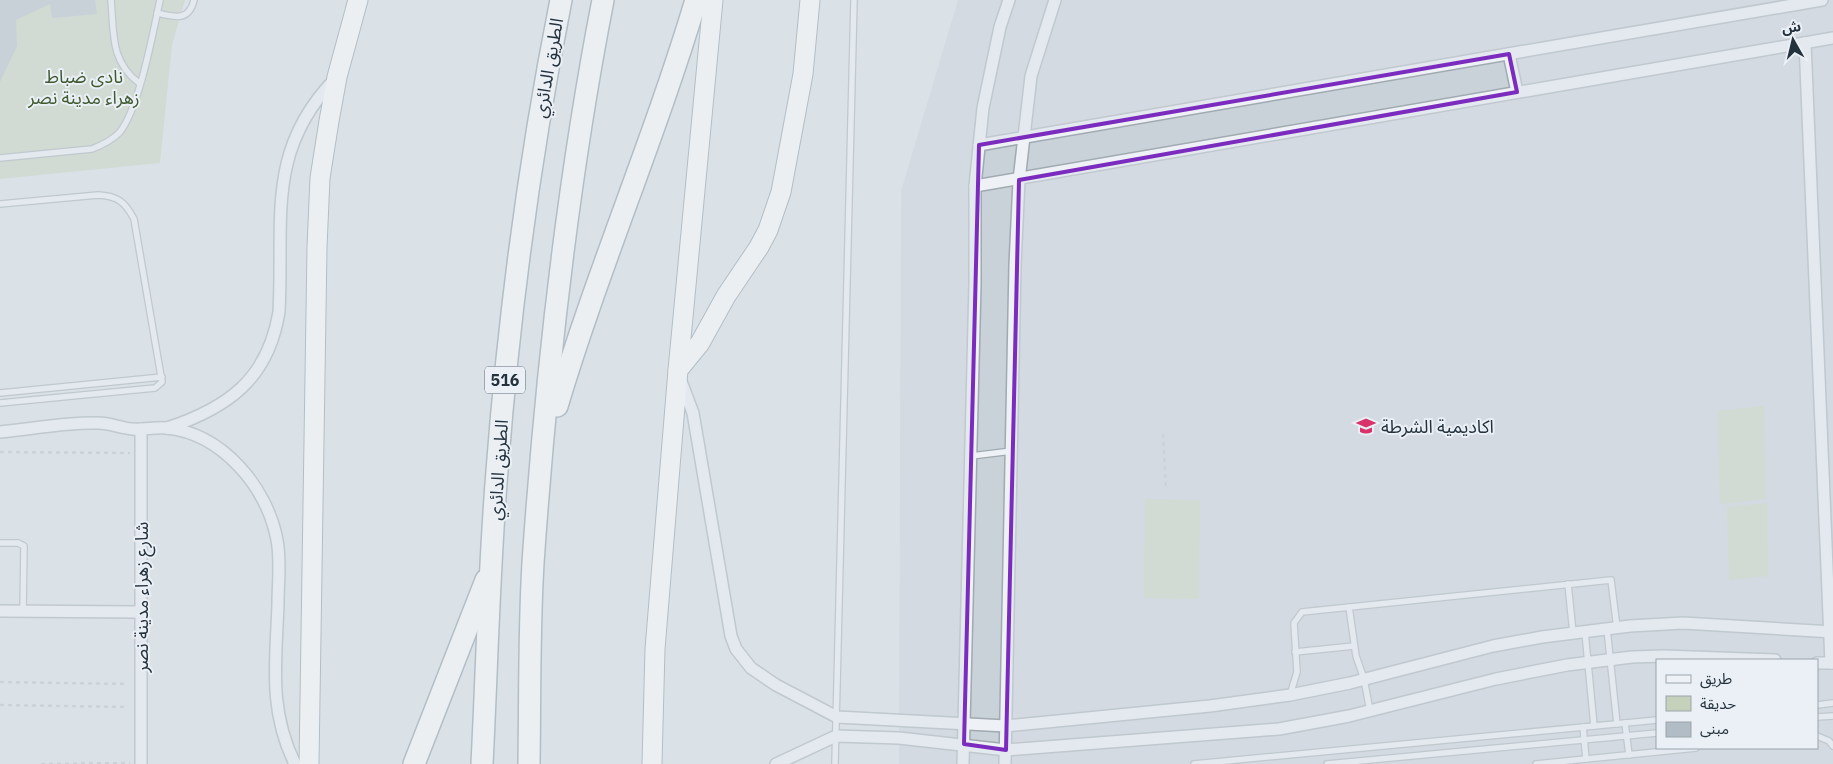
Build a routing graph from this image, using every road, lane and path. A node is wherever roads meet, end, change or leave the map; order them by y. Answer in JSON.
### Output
{"nodes":[{"id":1,"x":112,"y":0,"type":"edge"},
{"id":2,"x":160,"y":0,"type":"edge"},
{"id":3,"x":194,"y":0,"type":"edge"},
{"id":4,"x":358,"y":0,"type":"edge"},
{"id":5,"x":561,"y":0,"type":"edge"},
{"id":6,"x":603,"y":0,"type":"edge"},
{"id":7,"x":696,"y":0,"type":"edge"},
{"id":8,"x":713,"y":0,"type":"edge"},
{"id":9,"x":810,"y":0,"type":"edge"},
{"id":10,"x":854,"y":0,"type":"edge"},
{"id":11,"x":1009,"y":0,"type":"edge"},
{"id":12,"x":1055,"y":0,"type":"edge"},
{"id":13,"x":1822,"y":0,"type":"edge"},
{"id":14,"x":157,"y":13,"type":"junction"},
{"id":15,"x":1833,"y":38,"type":"edge"},
{"id":16,"x":1804,"y":43,"type":"junction"},
{"id":17,"x":1508,"y":54,"type":"junction"},
{"id":18,"x":337,"y":77,"type":"junction"},
{"id":19,"x":139,"y":84,"type":"junction"},
{"id":20,"x":1517,"y":92,"type":"junction"},
{"id":21,"x":1023,"y":138,"type":"junction"},
{"id":22,"x":979,"y":145,"type":"junction"},
{"id":23,"x":0,"y":158,"type":"edge"},
{"id":24,"x":1020,"y":180,"type":"junction"},
{"id":25,"x":975,"y":186,"type":"junction"},
{"id":26,"x":0,"y":204,"type":"edge"},
{"id":27,"x":678,"y":372,"type":"junction"},
{"id":28,"x":162,"y":377,"type":"junction"},
{"id":29,"x":0,"y":393,"type":"edge"},
{"id":30,"x":0,"y":403,"type":"edge"},
{"id":31,"x":167,"y":428,"type":"junction"},
{"id":32,"x":141,"y":429,"type":"junction"},
{"id":33,"x":0,"y":432,"type":"edge"},
{"id":34,"x":1163,"y":434,"type":"dead end"},
{"id":35,"x":1012,"y":451,"type":"junction"},
{"id":36,"x":0,"y":452,"type":"edge"},
{"id":37,"x":543,"y":452,"type":"junction"},
{"id":38,"x":141,"y":454,"type":"junction"},
{"id":39,"x":971,"y":456,"type":"junction"},
{"id":40,"x":1166,"y":490,"type":"dead end"},
{"id":41,"x":0,"y":543,"type":"edge"},
{"id":42,"x":492,"y":568,"type":"junction"},
{"id":43,"x":1568,"y":584,"type":"junction"},
{"id":44,"x":1349,"y":607,"type":"junction"},
{"id":45,"x":0,"y":611,"type":"edge"},
{"id":46,"x":23,"y":611,"type":"junction"},
{"id":47,"x":141,"y":612,"type":"junction"},
{"id":48,"x":1612,"y":628,"type":"junction"},
{"id":49,"x":1579,"y":632,"type":"junction"},
{"id":50,"x":1831,"y":632,"type":"edge"},
{"id":51,"x":1354,"y":646,"type":"junction"},
{"id":52,"x":1295,"y":652,"type":"junction"},
{"id":53,"x":1747,"y":659,"type":"edge"},
{"id":54,"x":1610,"y":660,"type":"junction"},
{"id":55,"x":1588,"y":662,"type":"junction"},
{"id":56,"x":1818,"y":662,"type":"edge"},
{"id":57,"x":1832,"y":663,"type":"edge"},
{"id":58,"x":1364,"y":679,"type":"junction"},
{"id":59,"x":0,"y":682,"type":"edge"},
{"id":60,"x":141,"y":684,"type":"junction"},
{"id":61,"x":1290,"y":695,"type":"junction"},
{"id":62,"x":1833,"y":703,"type":"edge"},
{"id":63,"x":0,"y":705,"type":"edge"},
{"id":64,"x":1818,"y":705,"type":"edge"},
{"id":65,"x":141,"y":707,"type":"junction"},
{"id":66,"x":1370,"y":711,"type":"junction"},
{"id":67,"x":1833,"y":716,"type":"edge"},
{"id":68,"x":836,"y":717,"type":"junction"},
{"id":69,"x":1818,"y":718,"type":"edge"},
{"id":70,"x":1656,"y":720,"type":"edge"},
{"id":71,"x":965,"y":722,"type":"junction"},
{"id":72,"x":1625,"y":723,"type":"junction"},
{"id":73,"x":1617,"y":724,"type":"junction"},
{"id":74,"x":1006,"y":726,"type":"junction"},
{"id":75,"x":1594,"y":726,"type":"junction"},
{"id":76,"x":1583,"y":727,"type":"junction"},
{"id":77,"x":1656,"y":733,"type":"edge"},
{"id":78,"x":836,"y":736,"type":"junction"},
{"id":79,"x":1626,"y":736,"type":"junction"},
{"id":80,"x":1818,"y":736,"type":"edge"},
{"id":81,"x":1584,"y":740,"type":"junction"},
{"id":82,"x":964,"y":744,"type":"junction"},
{"id":83,"x":1833,"y":746,"type":"edge"},
{"id":84,"x":1357,"y":748,"type":"junction"},
{"id":85,"x":1686,"y":749,"type":"edge"},
{"id":86,"x":1006,"y":750,"type":"junction"},
{"id":87,"x":1340,"y":750,"type":"junction"},
{"id":88,"x":1629,"y":755,"type":"junction"},
{"id":89,"x":1586,"y":759,"type":"junction"},
{"id":90,"x":1210,"y":763,"type":"edge"},
{"id":91,"x":1342,"y":763,"type":"edge"},
{"id":92,"x":1359,"y":763,"type":"edge"},
{"id":93,"x":41,"y":764,"type":"edge"},
{"id":94,"x":141,"y":764,"type":"edge"},
{"id":95,"x":295,"y":764,"type":"edge"},
{"id":96,"x":309,"y":764,"type":"edge"},
{"id":97,"x":414,"y":764,"type":"edge"},
{"id":98,"x":482,"y":764,"type":"edge"},
{"id":99,"x":529,"y":764,"type":"edge"},
{"id":100,"x":652,"y":764,"type":"edge"},
{"id":101,"x":776,"y":764,"type":"edge"},
{"id":102,"x":835,"y":764,"type":"edge"},
{"id":103,"x":963,"y":764,"type":"edge"},
{"id":104,"x":1006,"y":764,"type":"edge"},
{"id":105,"x":1194,"y":764,"type":"edge"},
{"id":106,"x":1327,"y":764,"type":"edge"},
{"id":107,"x":1536,"y":764,"type":"edge"}],
"edges":[{"from":1,"to":19,"type":"lane"},
{"from":2,"to":14,"type":"lane"},
{"from":3,"to":14,"type":"lane"},
{"from":4,"to":18,"type":"highway"},
{"from":5,"to":42,"type":"highway","name":"الطريق الدائري","number":"516"},
{"from":6,"to":37,"type":"highway","number":"516"},
{"from":7,"to":37,"type":"highway","number":"516"},
{"from":8,"to":27,"type":"highway"},
{"from":9,"to":27,"type":"highway"},
{"from":10,"to":68,"type":"lane"},
{"from":11,"to":22,"type":"street"},
{"from":12,"to":21,"type":"street"},
{"from":13,"to":17,"type":"street"},
{"from":14,"to":19,"type":"lane"},
{"from":15,"to":16,"type":"street"},
{"from":16,"to":20,"type":"street"},
{"from":16,"to":50,"type":"street"},
{"from":17,"to":20,"type":"street"},
{"from":17,"to":21,"type":"street"},
{"from":18,"to":31,"type":"street"},
{"from":18,"to":96,"type":"highway"},
{"from":19,"to":23,"type":"lane"},
{"from":20,"to":24,"type":"street"},
{"from":21,"to":22,"type":"street"},
{"from":21,"to":24,"type":"street"},
{"from":22,"to":25,"type":"street"},
{"from":24,"to":25,"type":"street"},
{"from":24,"to":35,"type":"street"},
{"from":25,"to":39,"type":"street"},
{"from":26,"to":28,"type":"lane"},
{"from":27,"to":68,"type":"street"},
{"from":27,"to":100,"type":"highway"},
{"from":28,"to":29,"type":"lane"},
{"from":28,"to":30,"type":"lane"},
{"from":31,"to":32,"type":"street"},
{"from":31,"to":95,"type":"street"},
{"from":32,"to":33,"type":"street"},
{"from":32,"to":38,"type":"street","name":"شارع زهراء مدينة نصر"},
{"from":34,"to":40,"type":"path"},
{"from":35,"to":39,"type":"lane"},
{"from":35,"to":74,"type":"street"},
{"from":36,"to":38,"type":"path"},
{"from":37,"to":99,"type":"highway","number":"516"},
{"from":38,"to":47,"type":"street","name":"شارع زهراء مدينة نصر"},
{"from":39,"to":71,"type":"street"},
{"from":41,"to":46,"type":"lane"},
{"from":42,"to":97,"type":"highway"},
{"from":42,"to":98,"type":"highway","name":"الطريق الدائري","number":"516"},
{"from":43,"to":44,"type":"lane"},
{"from":43,"to":48,"type":"lane"},
{"from":43,"to":49,"type":"lane"},
{"from":44,"to":51,"type":"lane"},
{"from":44,"to":52,"type":"lane"},
{"from":45,"to":46,"type":"street"},
{"from":46,"to":47,"type":"street"},
{"from":47,"to":60,"type":"street","name":"شارع زهراء مدينة نصر"},
{"from":48,"to":49,"type":"street"},
{"from":48,"to":50,"type":"street"},
{"from":48,"to":54,"type":"lane"},
{"from":49,"to":55,"type":"lane"},
{"from":49,"to":58,"type":"street"},
{"from":50,"to":57,"type":"street"},
{"from":51,"to":52,"type":"lane"},
{"from":51,"to":58,"type":"lane"},
{"from":52,"to":61,"type":"lane"},
{"from":53,"to":54,"type":"street"},
{"from":54,"to":55,"type":"street"},
{"from":54,"to":73,"type":"lane"},
{"from":55,"to":66,"type":"street"},
{"from":55,"to":75,"type":"lane"},
{"from":56,"to":57,"type":"street"},
{"from":58,"to":61,"type":"street"},
{"from":58,"to":66,"type":"lane"},
{"from":59,"to":60,"type":"path"},
{"from":60,"to":65,"type":"street","name":"شارع زهراء مدينة نصر"},
{"from":61,"to":74,"type":"street"},
{"from":62,"to":64,"type":"lane"},
{"from":63,"to":65,"type":"path"},
{"from":65,"to":94,"type":"street","name":"شارع زهراء مدينة نصر"},
{"from":66,"to":86,"type":"street"},
{"from":67,"to":69,"type":"lane"},
{"from":68,"to":71,"type":"street"},
{"from":68,"to":78,"type":"lane"},
{"from":70,"to":72,"type":"lane"},
{"from":71,"to":74,"type":"street"},
{"from":71,"to":82,"type":"street"},
{"from":72,"to":73,"type":"lane"},
{"from":72,"to":79,"type":"lane"},
{"from":73,"to":75,"type":"lane"},
{"from":74,"to":86,"type":"street"},
{"from":75,"to":76,"type":"lane"},
{"from":76,"to":81,"type":"lane"},
{"from":76,"to":84,"type":"lane"},
{"from":77,"to":79,"type":"lane"},
{"from":78,"to":82,"type":"street"},
{"from":78,"to":101,"type":"street"},
{"from":78,"to":102,"type":"lane"},
{"from":79,"to":81,"type":"lane"},
{"from":79,"to":88,"type":"lane"},
{"from":80,"to":83,"type":"lane"},
{"from":81,"to":89,"type":"lane"},
{"from":81,"to":92,"type":"lane"},
{"from":82,"to":86,"type":"street"},
{"from":82,"to":103,"type":"street"},
{"from":84,"to":87,"type":"lane"},
{"from":84,"to":92,"type":"lane"},
{"from":85,"to":88,"type":"lane"},
{"from":86,"to":104,"type":"street"},
{"from":87,"to":90,"type":"lane"},
{"from":87,"to":91,"type":"lane"},
{"from":88,"to":89,"type":"lane"},
{"from":89,"to":107,"type":"lane"},
{"from":90,"to":105,"type":"lane"},
{"from":91,"to":92,"type":"lane"},
{"from":91,"to":106,"type":"lane"},
{"from":93,"to":94,"type":"path"}]}
